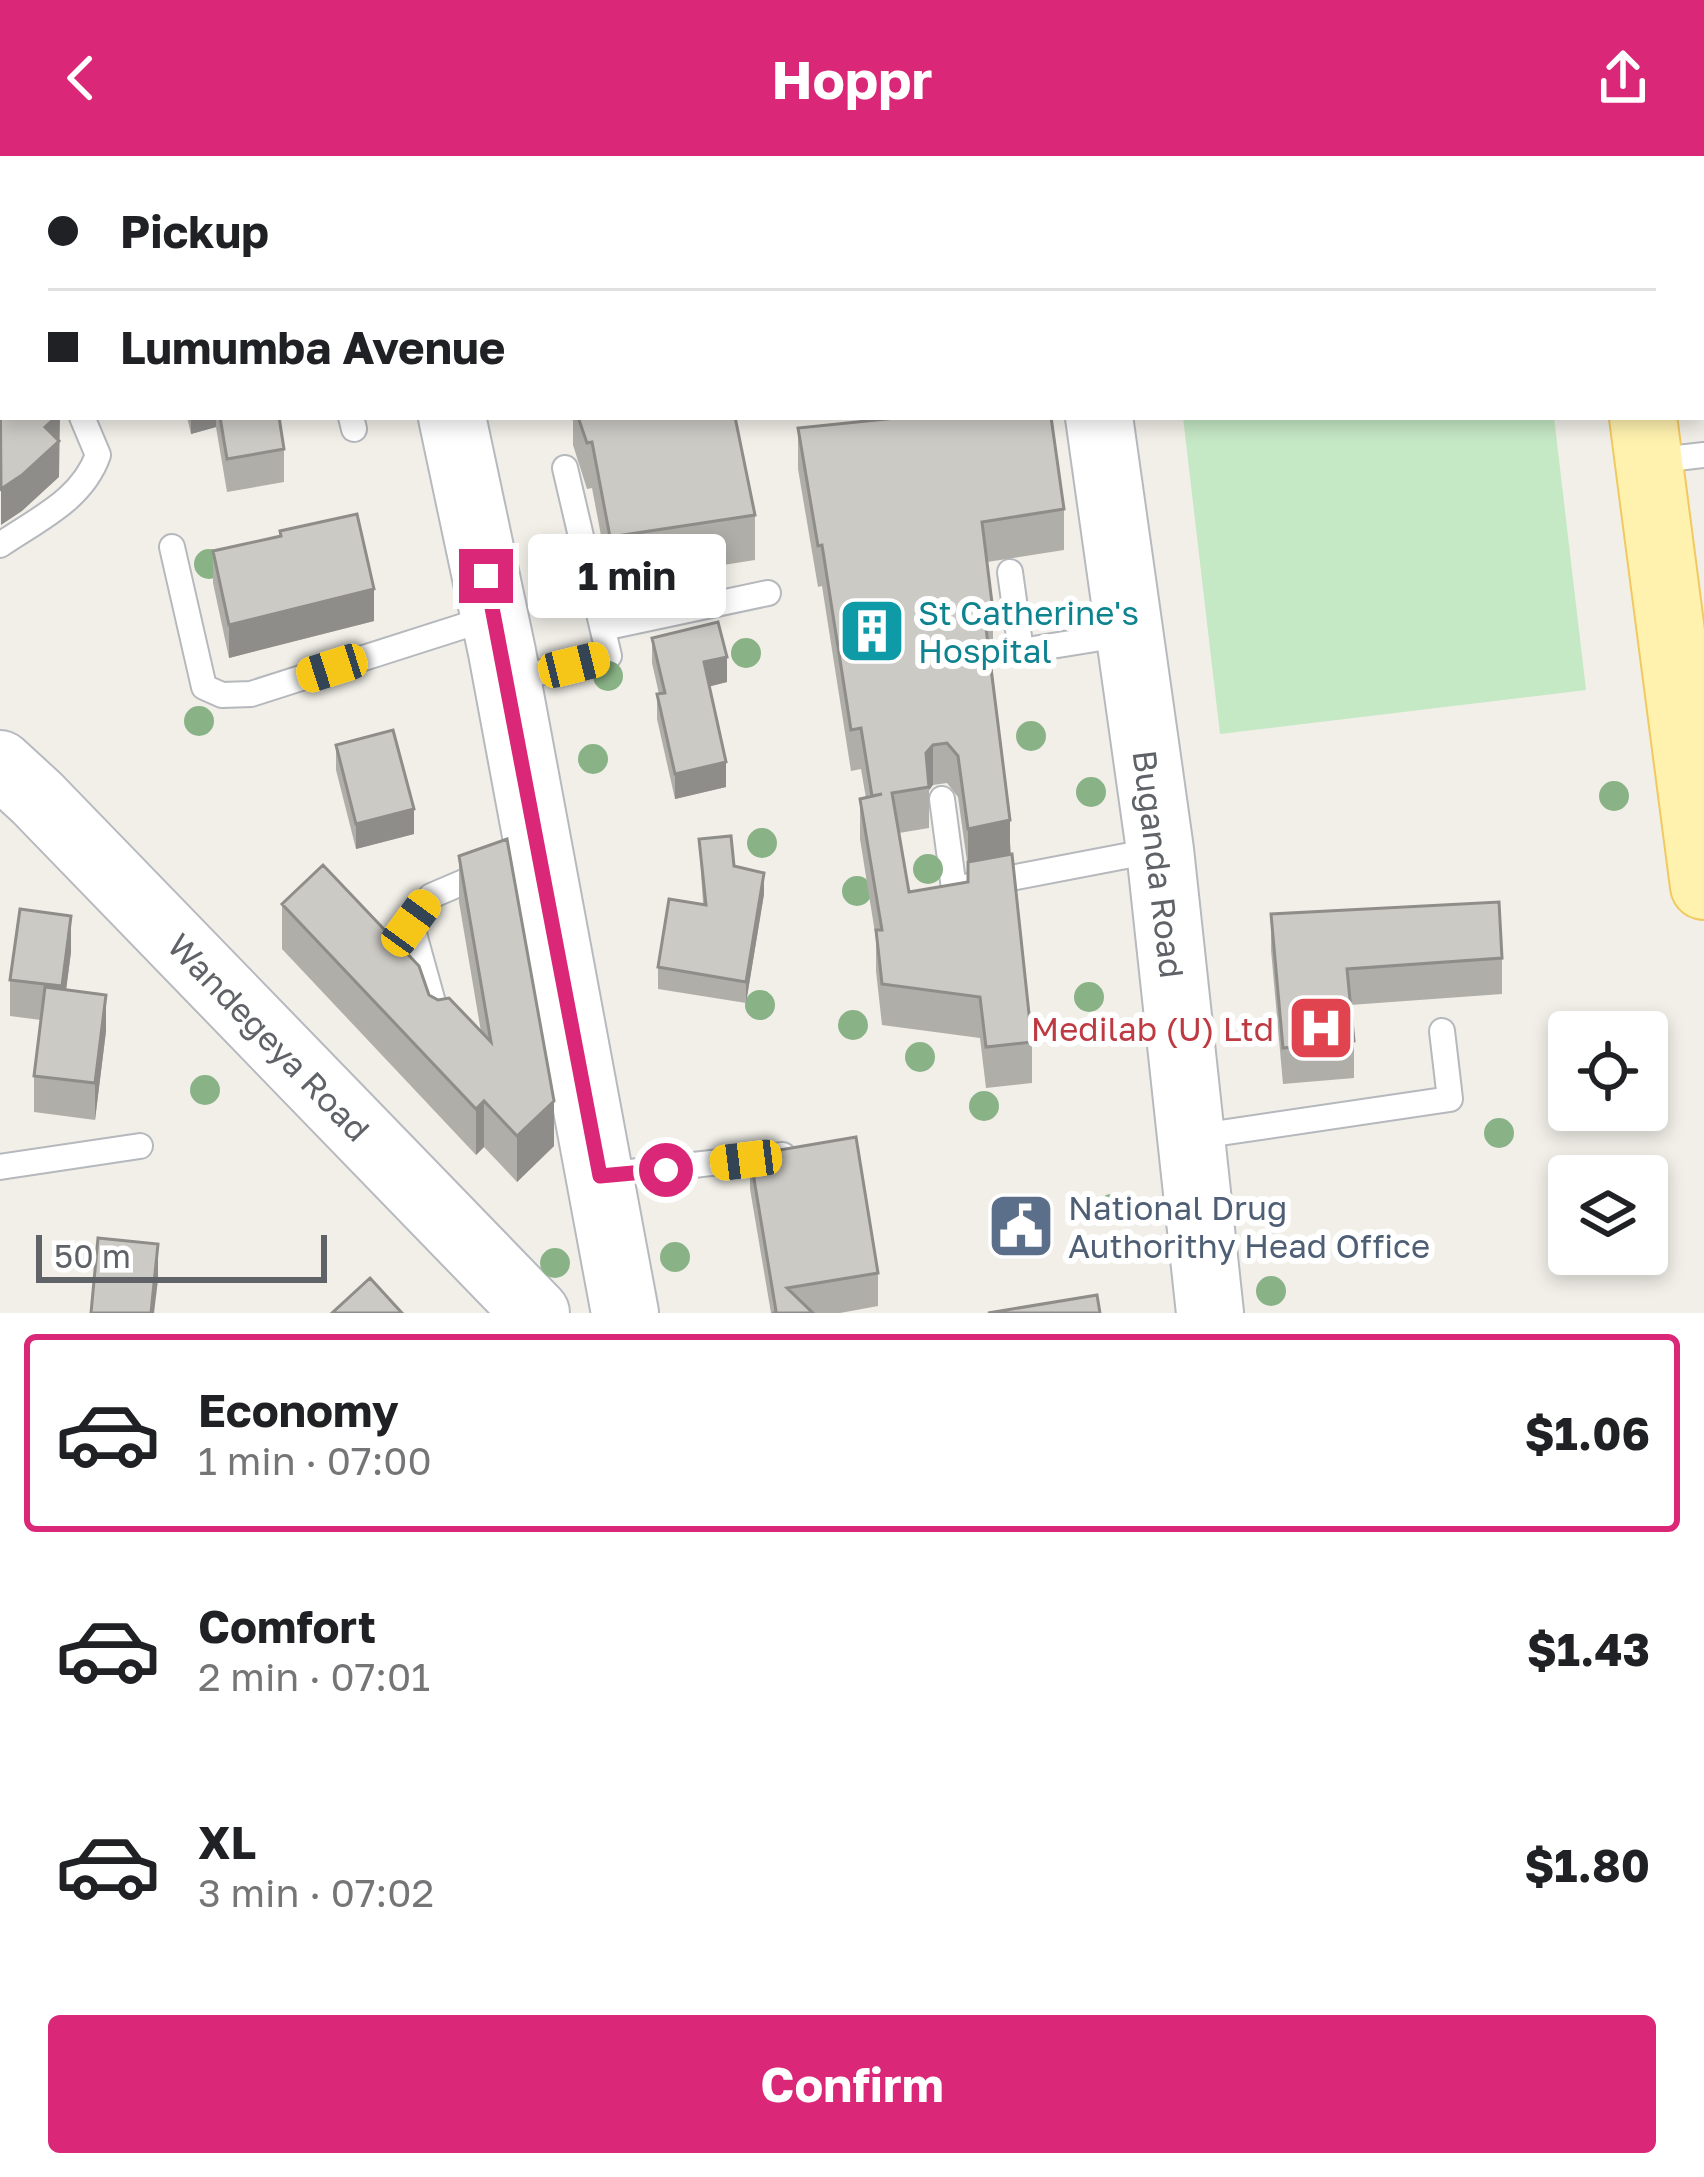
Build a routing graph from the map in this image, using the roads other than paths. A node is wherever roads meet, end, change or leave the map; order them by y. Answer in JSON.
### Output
{"nodes":[{"id":1,"x":83,"y":420,"type":"edge"},
{"id":2,"x":453,"y":420,"type":"edge"},
{"id":3,"x":1099,"y":420,"type":"edge"},
{"id":4,"x":1665,"y":444,"type":"edge"},
{"id":5,"x":566,"y":468,"type":"dead end"},
{"id":6,"x":0,"y":545,"type":"edge"},
{"id":7,"x":172,"y":547,"type":"dead end"},
{"id":8,"x":1010,"y":572,"type":"dead end"},
{"id":9,"x":768,"y":593,"type":"dead end"},
{"id":10,"x":494,"y":616,"type":"junction"},
{"id":11,"x":603,"y":628,"type":"junction"},
{"id":12,"x":1128,"y":634,"type":"junction"},
{"id":13,"x":507,"y":680,"type":"junction"},
{"id":14,"x":0,"y":764,"type":"edge"},
{"id":15,"x":1697,"y":773,"type":"edge"},
{"id":16,"x":942,"y":799,"type":"dead end"},
{"id":17,"x":539,"y":850,"type":"junction"},
{"id":18,"x":1160,"y":850,"type":"junction"},
{"id":19,"x":1704,"y":886,"type":"edge"},
{"id":20,"x":441,"y":1030,"type":"edge"},
{"id":21,"x":1442,"y":1031,"type":"dead end"},
{"id":22,"x":1191,"y":1137,"type":"junction"},
{"id":23,"x":140,"y":1146,"type":"dead end"},
{"id":24,"x":800,"y":1153,"type":"edge"},
{"id":25,"x":0,"y":1167,"type":"edge"},
{"id":26,"x":600,"y":1176,"type":"junction"},
{"id":27,"x":536,"y":1313,"type":"edge"},
{"id":28,"x":625,"y":1313,"type":"edge"},
{"id":29,"x":1210,"y":1313,"type":"edge"}],
"edges":[{"from":1,"to":6,"type":"lane"},
{"from":2,"to":10,"type":"main road"},
{"from":3,"to":12,"type":"main road","name":"Buganda Road"},
{"from":4,"to":15,"type":"main road"},
{"from":5,"to":11,"type":"lane"},
{"from":7,"to":10,"type":"lane"},
{"from":8,"to":12,"type":"lane"},
{"from":9,"to":11,"type":"lane"},
{"from":10,"to":13,"type":"main road"},
{"from":11,"to":13,"type":"lane"},
{"from":12,"to":18,"type":"main road","name":"Buganda Road"},
{"from":13,"to":17,"type":"main road"},
{"from":14,"to":27,"type":"main road","name":"Wandegeya Road"},
{"from":15,"to":19,"type":"main road"},
{"from":16,"to":18,"type":"lane"},
{"from":17,"to":20,"type":"lane"},
{"from":17,"to":26,"type":"main road"},
{"from":18,"to":22,"type":"main road","name":"Buganda Road"},
{"from":21,"to":22,"type":"lane"},
{"from":22,"to":29,"type":"main road","name":"Buganda Road"},
{"from":23,"to":25,"type":"lane"},
{"from":24,"to":26,"type":"lane"},
{"from":26,"to":28,"type":"main road"}]}
